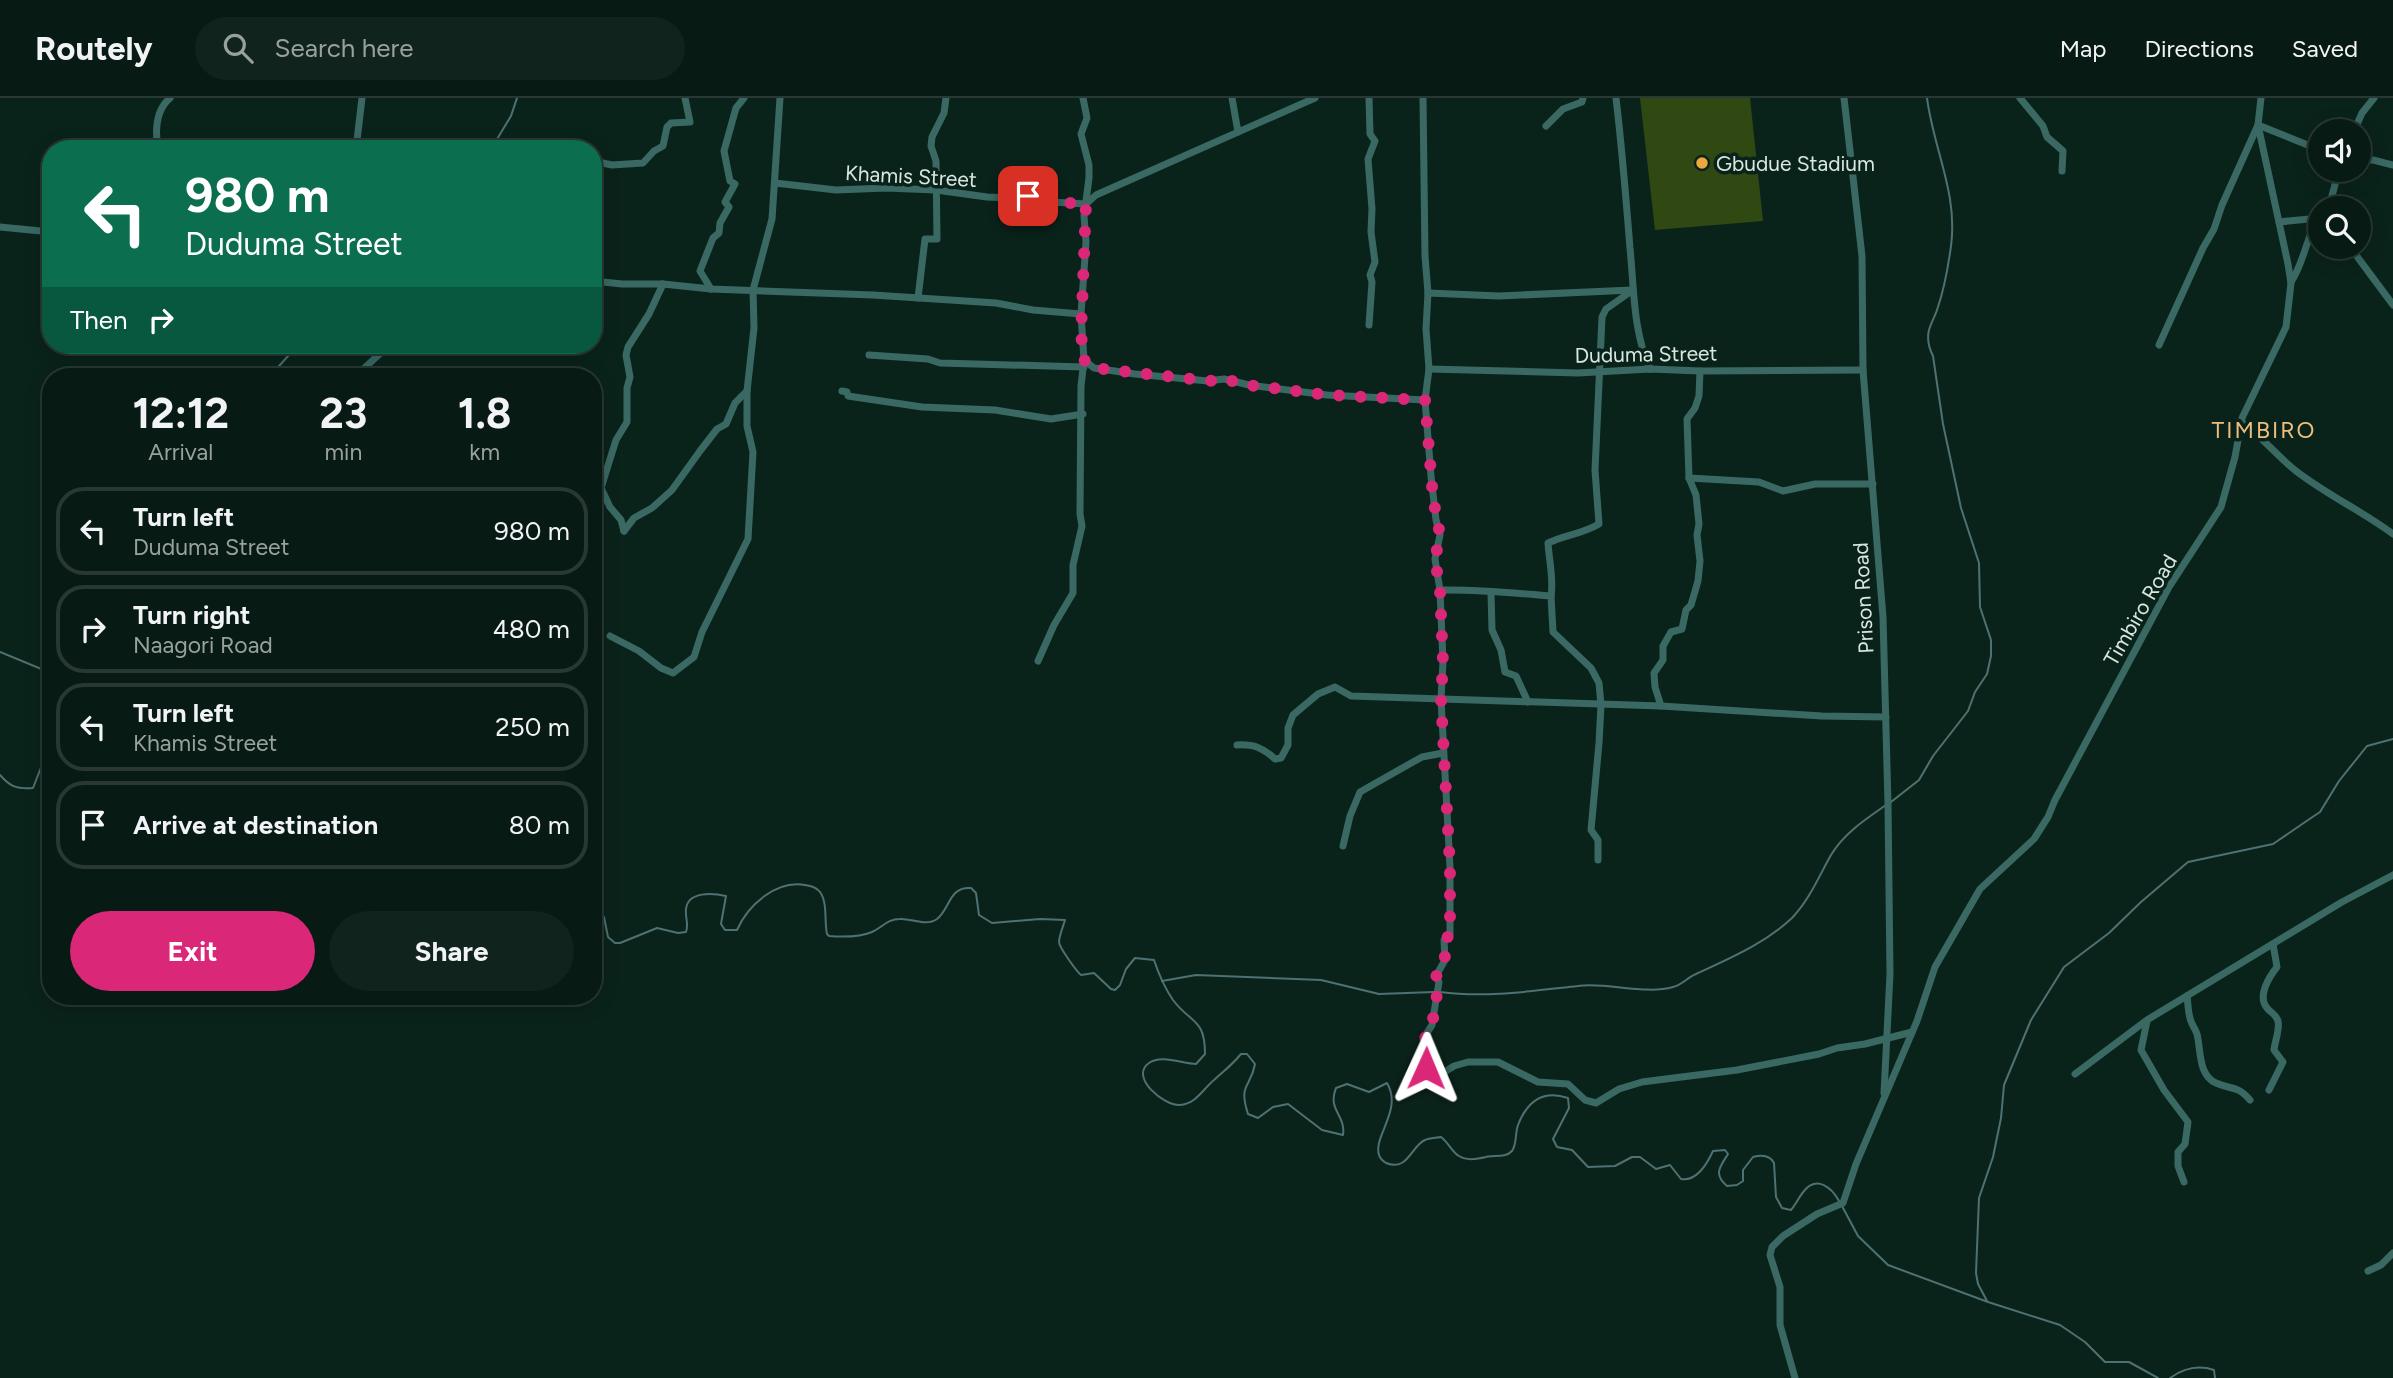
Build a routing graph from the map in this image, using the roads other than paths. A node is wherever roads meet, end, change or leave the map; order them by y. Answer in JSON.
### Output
{"nodes":[{"id":1,"x":170,"y":98,"type":"edge"},
{"id":2,"x":362,"y":98,"type":"edge"},
{"id":3,"x":685,"y":98,"type":"edge"},
{"id":4,"x":744,"y":98,"type":"edge"},
{"id":5,"x":780,"y":98,"type":"edge"},
{"id":6,"x":946,"y":98,"type":"edge"},
{"id":7,"x":1083,"y":98,"type":"edge"},
{"id":8,"x":1232,"y":98,"type":"edge"},
{"id":9,"x":1315,"y":98,"type":"edge"},
{"id":10,"x":1369,"y":98,"type":"edge"},
{"id":11,"x":1423,"y":98,"type":"edge"},
{"id":12,"x":1583,"y":98,"type":"edge"},
{"id":13,"x":1616,"y":98,"type":"edge"},
{"id":14,"x":1844,"y":98,"type":"edge"},
{"id":15,"x":2020,"y":98,"type":"edge"},
{"id":16,"x":2261,"y":98,"type":"edge"},
{"id":17,"x":2374,"y":98,"type":"edge"},
{"id":18,"x":2359,"y":119,"type":"edge"},
{"id":19,"x":2259,"y":125,"type":"junction"},
{"id":20,"x":1546,"y":126,"type":"dead end"},
{"id":21,"x":1238,"y":132,"type":"junction"},
{"id":22,"x":156,"y":140,"type":"edge"},
{"id":23,"x":357,"y":140,"type":"edge"},
{"id":24,"x":2308,"y":145,"type":"edge"},
{"id":25,"x":2371,"y":160,"type":"edge"},
{"id":26,"x":602,"y":163,"type":"edge"},
{"id":27,"x":2393,"y":165,"type":"edge"},
{"id":28,"x":2062,"y":171,"type":"dead end"},
{"id":29,"x":775,"y":183,"type":"junction"},
{"id":30,"x":936,"y":190,"type":"junction"},
{"id":31,"x":1086,"y":204,"type":"junction"},
{"id":32,"x":2308,"y":218,"type":"edge"},
{"id":33,"x":2279,"y":222,"type":"junction"},
{"id":34,"x":0,"y":226,"type":"edge"},
{"id":35,"x":42,"y":231,"type":"edge"},
{"id":36,"x":2308,"y":241,"type":"edge"},
{"id":37,"x":2359,"y":259,"type":"edge"},
{"id":38,"x":602,"y":282,"type":"edge"},
{"id":39,"x":2291,"y":283,"type":"junction"},
{"id":40,"x":663,"y":284,"type":"junction"},
{"id":41,"x":710,"y":289,"type":"junction"},
{"id":42,"x":753,"y":290,"type":"junction"},
{"id":43,"x":1633,"y":290,"type":"junction"},
{"id":44,"x":1427,"y":293,"type":"junction"},
{"id":45,"x":918,"y":298,"type":"junction"},
{"id":46,"x":2393,"y":305,"type":"edge"},
{"id":47,"x":1081,"y":314,"type":"junction"},
{"id":48,"x":1369,"y":325,"type":"dead end"},
{"id":49,"x":2159,"y":345,"type":"dead end"},
{"id":50,"x":379,"y":354,"type":"edge"},
{"id":51,"x":869,"y":355,"type":"dead end"},
{"id":52,"x":1084,"y":367,"type":"junction"},
{"id":53,"x":365,"y":368,"type":"edge"},
{"id":54,"x":1429,"y":369,"type":"junction"},
{"id":55,"x":1650,"y":369,"type":"junction"},
{"id":56,"x":1863,"y":370,"type":"junction"},
{"id":57,"x":1700,"y":371,"type":"junction"},
{"id":58,"x":1600,"y":372,"type":"junction"},
{"id":59,"x":747,"y":391,"type":"junction"},
{"id":60,"x":842,"y":391,"type":"dead end"},
{"id":61,"x":1425,"y":400,"type":"junction"},
{"id":62,"x":1083,"y":414,"type":"junction"},
{"id":63,"x":2243,"y":423,"type":"junction"},
{"id":64,"x":1689,"y":478,"type":"junction"},
{"id":65,"x":1873,"y":484,"type":"junction"},
{"id":66,"x":602,"y":485,"type":"edge"},
{"id":67,"x":602,"y":490,"type":"edge"},
{"id":68,"x":2393,"y":534,"type":"edge"},
{"id":69,"x":1440,"y":590,"type":"junction"},
{"id":70,"x":1491,"y":593,"type":"junction"},
{"id":71,"x":1551,"y":596,"type":"junction"},
{"id":72,"x":610,"y":636,"type":"dead end"},
{"id":73,"x":1038,"y":661,"type":"dead end"},
{"id":74,"x":1441,"y":699,"type":"junction"},
{"id":75,"x":1528,"y":702,"type":"junction"},
{"id":76,"x":1601,"y":705,"type":"junction"},
{"id":77,"x":1661,"y":706,"type":"junction"},
{"id":78,"x":1886,"y":717,"type":"junction"},
{"id":79,"x":1237,"y":745,"type":"dead end"},
{"id":80,"x":1443,"y":753,"type":"junction"},
{"id":81,"x":1343,"y":846,"type":"dead end"},
{"id":82,"x":1598,"y":860,"type":"dead end"},
{"id":83,"x":2393,"y":875,"type":"edge"},
{"id":84,"x":2273,"y":944,"type":"junction"},
{"id":85,"x":2187,"y":996,"type":"junction"},
{"id":86,"x":2147,"y":1020,"type":"junction"},
{"id":87,"x":1912,"y":1032,"type":"junction"},
{"id":88,"x":1887,"y":1039,"type":"junction"},
{"id":89,"x":2075,"y":1074,"type":"dead end"},
{"id":90,"x":2269,"y":1090,"type":"dead end"},
{"id":91,"x":1884,"y":1097,"type":"junction"},
{"id":92,"x":2250,"y":1100,"type":"dead end"},
{"id":93,"x":2184,"y":1182,"type":"dead end"},
{"id":94,"x":2393,"y":1254,"type":"edge"},
{"id":95,"x":2368,"y":1271,"type":"dead end"},
{"id":96,"x":1795,"y":1378,"type":"edge"}],
"edges":[{"from":1,"to":22,"type":"street"},
{"from":2,"to":23,"type":"street"},
{"from":3,"to":26,"type":"street"},
{"from":4,"to":41,"type":"street"},
{"from":5,"to":29,"type":"street"},
{"from":6,"to":30,"type":"street"},
{"from":7,"to":31,"type":"street"},
{"from":8,"to":21,"type":"street"},
{"from":9,"to":21,"type":"street"},
{"from":10,"to":48,"type":"street"},
{"from":11,"to":44,"type":"street"},
{"from":12,"to":20,"type":"street"},
{"from":13,"to":43,"type":"street"},
{"from":14,"to":56,"type":"street","name":"Prison Road"},
{"from":15,"to":28,"type":"street"},
{"from":16,"to":19,"type":"street","name":"Timbiro Road"},
{"from":17,"to":18,"type":"street"},
{"from":19,"to":24,"type":"street"},
{"from":19,"to":33,"type":"street","name":"Timbiro Road"},
{"from":19,"to":49,"type":"street"},
{"from":21,"to":31,"type":"street"},
{"from":25,"to":27,"type":"street"},
{"from":29,"to":30,"type":"street","name":"Khamis Street"},
{"from":29,"to":42,"type":"street"},
{"from":30,"to":31,"type":"street","name":"Khamis Street"},
{"from":30,"to":45,"type":"street"},
{"from":31,"to":47,"type":"street"},
{"from":32,"to":33,"type":"street"},
{"from":33,"to":39,"type":"street","name":"Timbiro Road"},
{"from":34,"to":35,"type":"street"},
{"from":36,"to":39,"type":"street"},
{"from":37,"to":46,"type":"street"},
{"from":38,"to":40,"type":"street"},
{"from":39,"to":63,"type":"street","name":"Timbiro Road"},
{"from":40,"to":41,"type":"street"},
{"from":40,"to":66,"type":"street"},
{"from":41,"to":42,"type":"street"},
{"from":42,"to":45,"type":"street"},
{"from":42,"to":59,"type":"street"},
{"from":43,"to":44,"type":"street"},
{"from":43,"to":55,"type":"street"},
{"from":43,"to":58,"type":"street"},
{"from":44,"to":54,"type":"street"},
{"from":45,"to":47,"type":"street"},
{"from":47,"to":52,"type":"street"},
{"from":50,"to":53,"type":"street"},
{"from":51,"to":52,"type":"street"},
{"from":52,"to":61,"type":"street"},
{"from":52,"to":62,"type":"street"},
{"from":54,"to":58,"type":"street","name":"Duduma Street"},
{"from":54,"to":61,"type":"street"},
{"from":55,"to":57,"type":"street","name":"Duduma Street"},
{"from":55,"to":58,"type":"street","name":"Duduma Street"},
{"from":56,"to":57,"type":"street","name":"Duduma Street"},
{"from":56,"to":65,"type":"street","name":"Prison Road"},
{"from":57,"to":64,"type":"street"},
{"from":58,"to":71,"type":"street"},
{"from":59,"to":67,"type":"street"},
{"from":59,"to":72,"type":"street"},
{"from":60,"to":62,"type":"street"},
{"from":61,"to":69,"type":"street"},
{"from":62,"to":73,"type":"street"},
{"from":63,"to":68,"type":"street"},
{"from":63,"to":87,"type":"street","name":"Timbiro Road"},
{"from":64,"to":65,"type":"street"},
{"from":64,"to":77,"type":"street"},
{"from":65,"to":78,"type":"street","name":"Prison Road"},
{"from":69,"to":70,"type":"street"},
{"from":69,"to":74,"type":"street"},
{"from":70,"to":71,"type":"street"},
{"from":70,"to":75,"type":"street"},
{"from":71,"to":76,"type":"street"},
{"from":74,"to":75,"type":"street"},
{"from":74,"to":79,"type":"street"},
{"from":74,"to":80,"type":"street"},
{"from":75,"to":76,"type":"street"},
{"from":76,"to":77,"type":"street"},
{"from":76,"to":82,"type":"street"},
{"from":77,"to":78,"type":"street"},
{"from":78,"to":88,"type":"street","name":"Prison Road"},
{"from":80,"to":81,"type":"street"},
{"from":80,"to":88,"type":"street"},
{"from":83,"to":84,"type":"street"},
{"from":84,"to":85,"type":"street"},
{"from":84,"to":90,"type":"street"},
{"from":85,"to":86,"type":"street"},
{"from":85,"to":92,"type":"street"},
{"from":86,"to":89,"type":"street"},
{"from":86,"to":93,"type":"street"},
{"from":87,"to":88,"type":"street"},
{"from":87,"to":91,"type":"street","name":"Timbiro Road"},
{"from":88,"to":91,"type":"street","name":"Prison Road"},
{"from":91,"to":96,"type":"street","name":"Timbiro Road"},
{"from":94,"to":95,"type":"street"}]}
